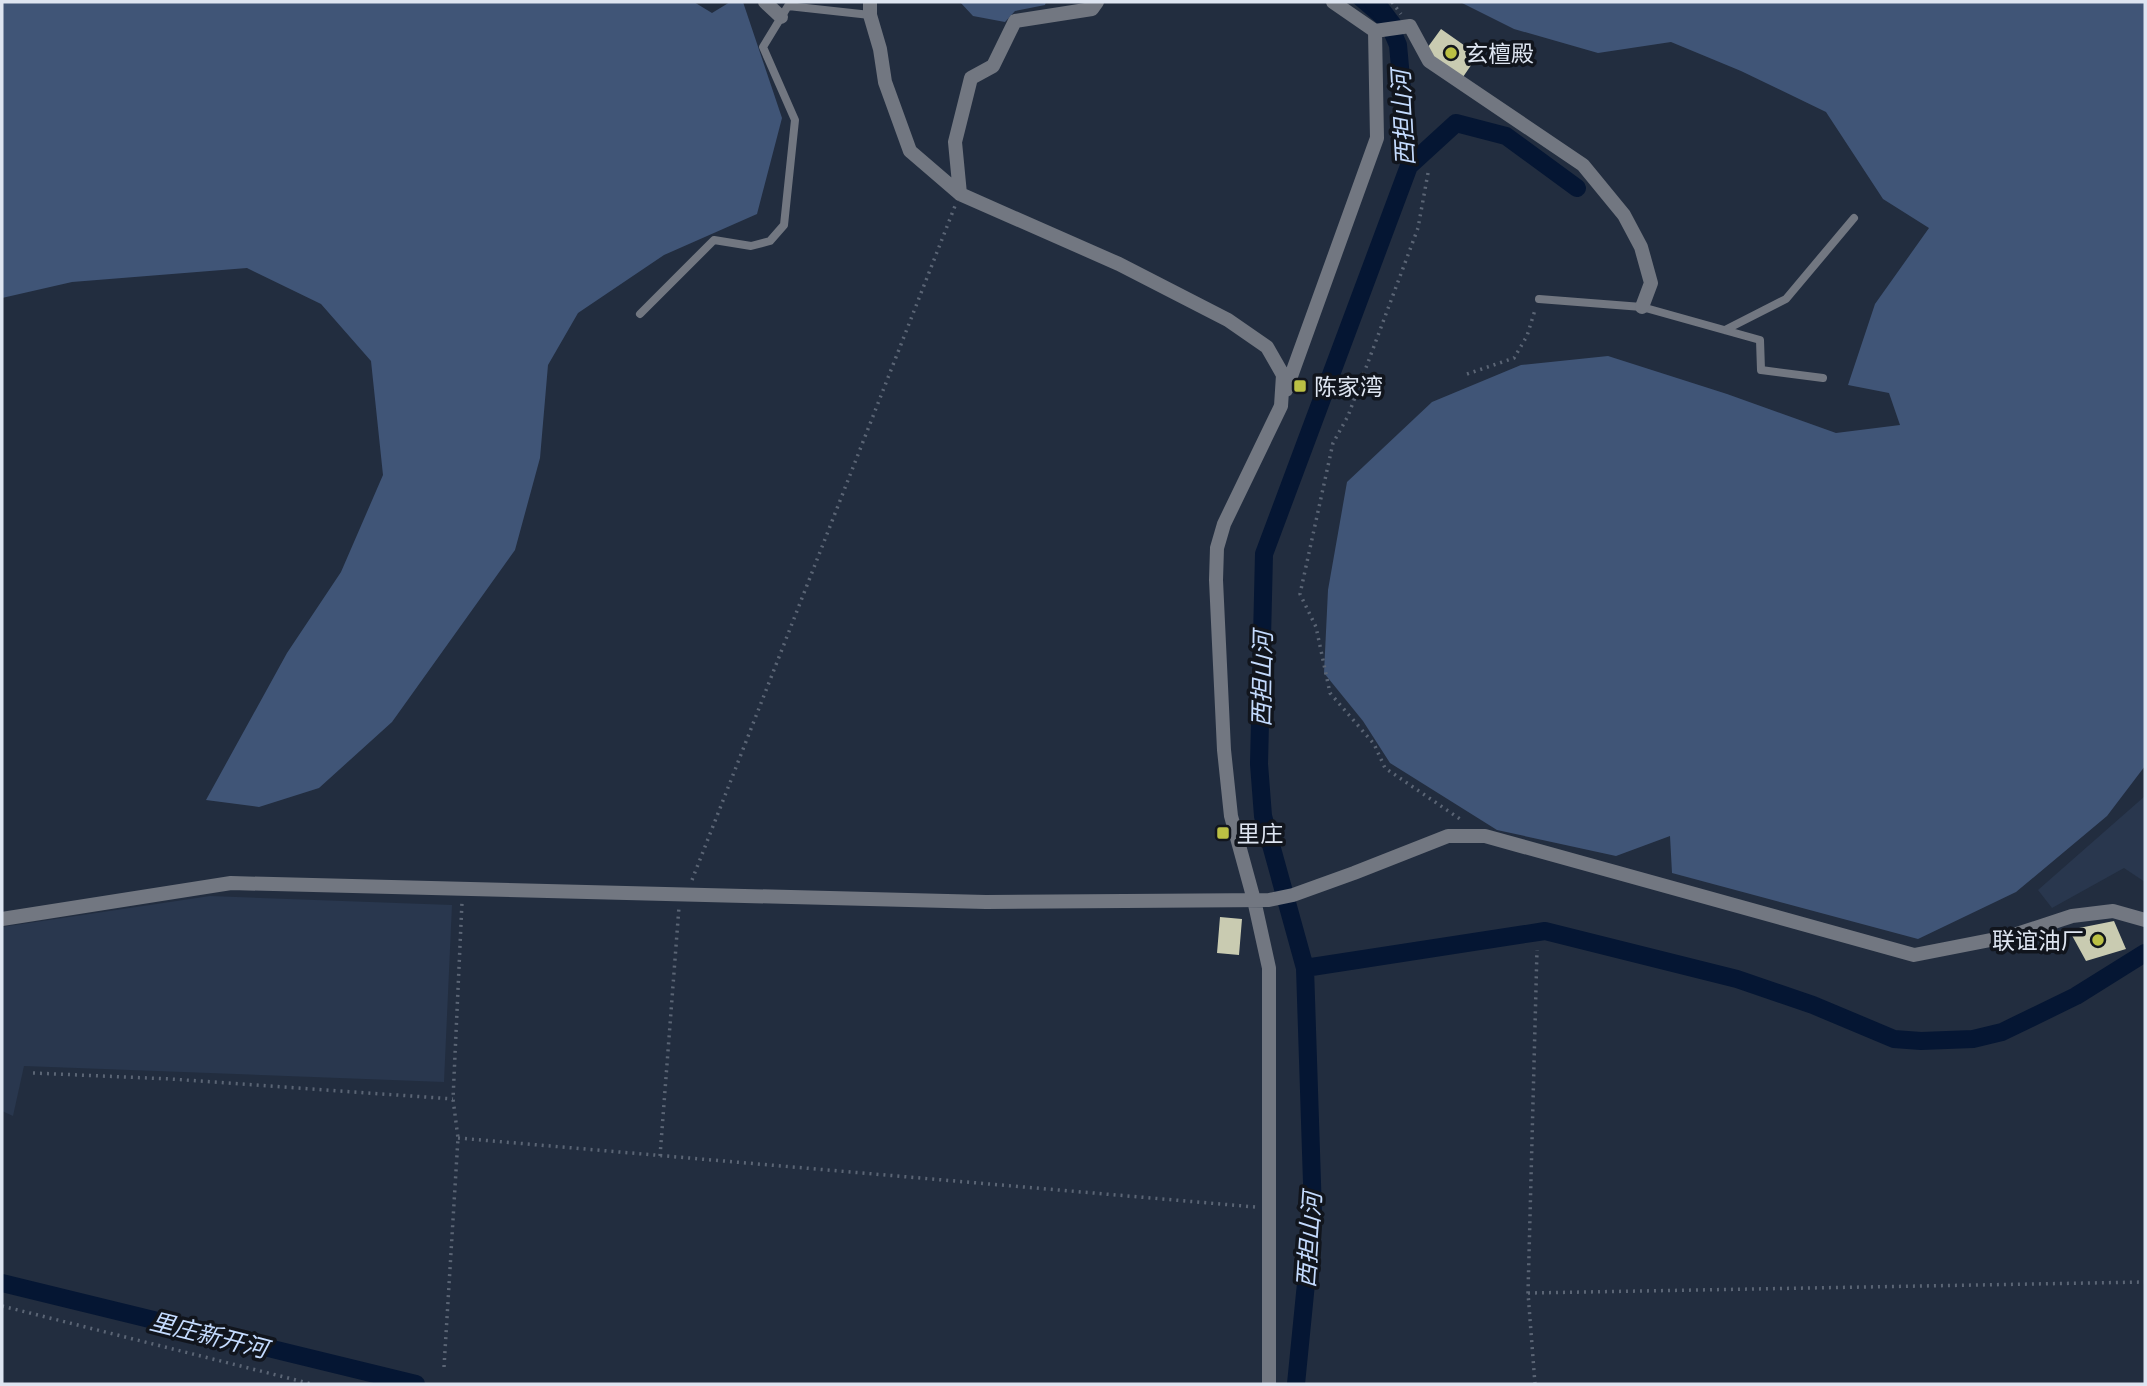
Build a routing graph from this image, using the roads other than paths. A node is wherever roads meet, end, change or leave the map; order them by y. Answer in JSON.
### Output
{"nodes":[{"id":1,"x":765,"y":2,"type":"edge"},
{"id":2,"x":1097,"y":2,"type":"edge"},
{"id":3,"x":1332,"y":2,"type":"edge"},
{"id":4,"x":870,"y":8,"type":"edge"},
{"id":5,"x":781,"y":17,"type":"junction"},
{"id":6,"x":1375,"y":31,"type":"junction"},
{"id":7,"x":960,"y":194,"type":"junction"},
{"id":8,"x":1854,"y":218,"type":"dead end"},
{"id":9,"x":1539,"y":299,"type":"road end"},
{"id":10,"x":1642,"y":307,"type":"junction"},
{"id":11,"x":640,"y":314,"type":"dead end"},
{"id":12,"x":1725,"y":330,"type":"junction"},
{"id":13,"x":1823,"y":378,"type":"dead end"},
{"id":14,"x":1280,"y":406,"type":"junction"},
{"id":15,"x":1254,"y":900,"type":"junction"},
{"id":16,"x":2,"y":919,"type":"edge"},
{"id":17,"x":2145,"y":920,"type":"edge"},
{"id":18,"x":1269,"y":1384,"type":"edge"}],
"edges":[{"from":1,"to":5,"type":"street"},
{"from":2,"to":7,"type":"street"},
{"from":3,"to":6,"type":"street"},
{"from":4,"to":5,"type":"lane"},
{"from":4,"to":7,"type":"street"},
{"from":5,"to":11,"type":"lane"},
{"from":6,"to":10,"type":"street"},
{"from":6,"to":14,"type":"street"},
{"from":7,"to":14,"type":"street"},
{"from":8,"to":12,"type":"lane"},
{"from":9,"to":10,"type":"lane"},
{"from":10,"to":12,"type":"lane"},
{"from":12,"to":13,"type":"lane"},
{"from":14,"to":15,"type":"street"},
{"from":15,"to":16,"type":"street"},
{"from":15,"to":17,"type":"street"},
{"from":15,"to":18,"type":"street"}]}
